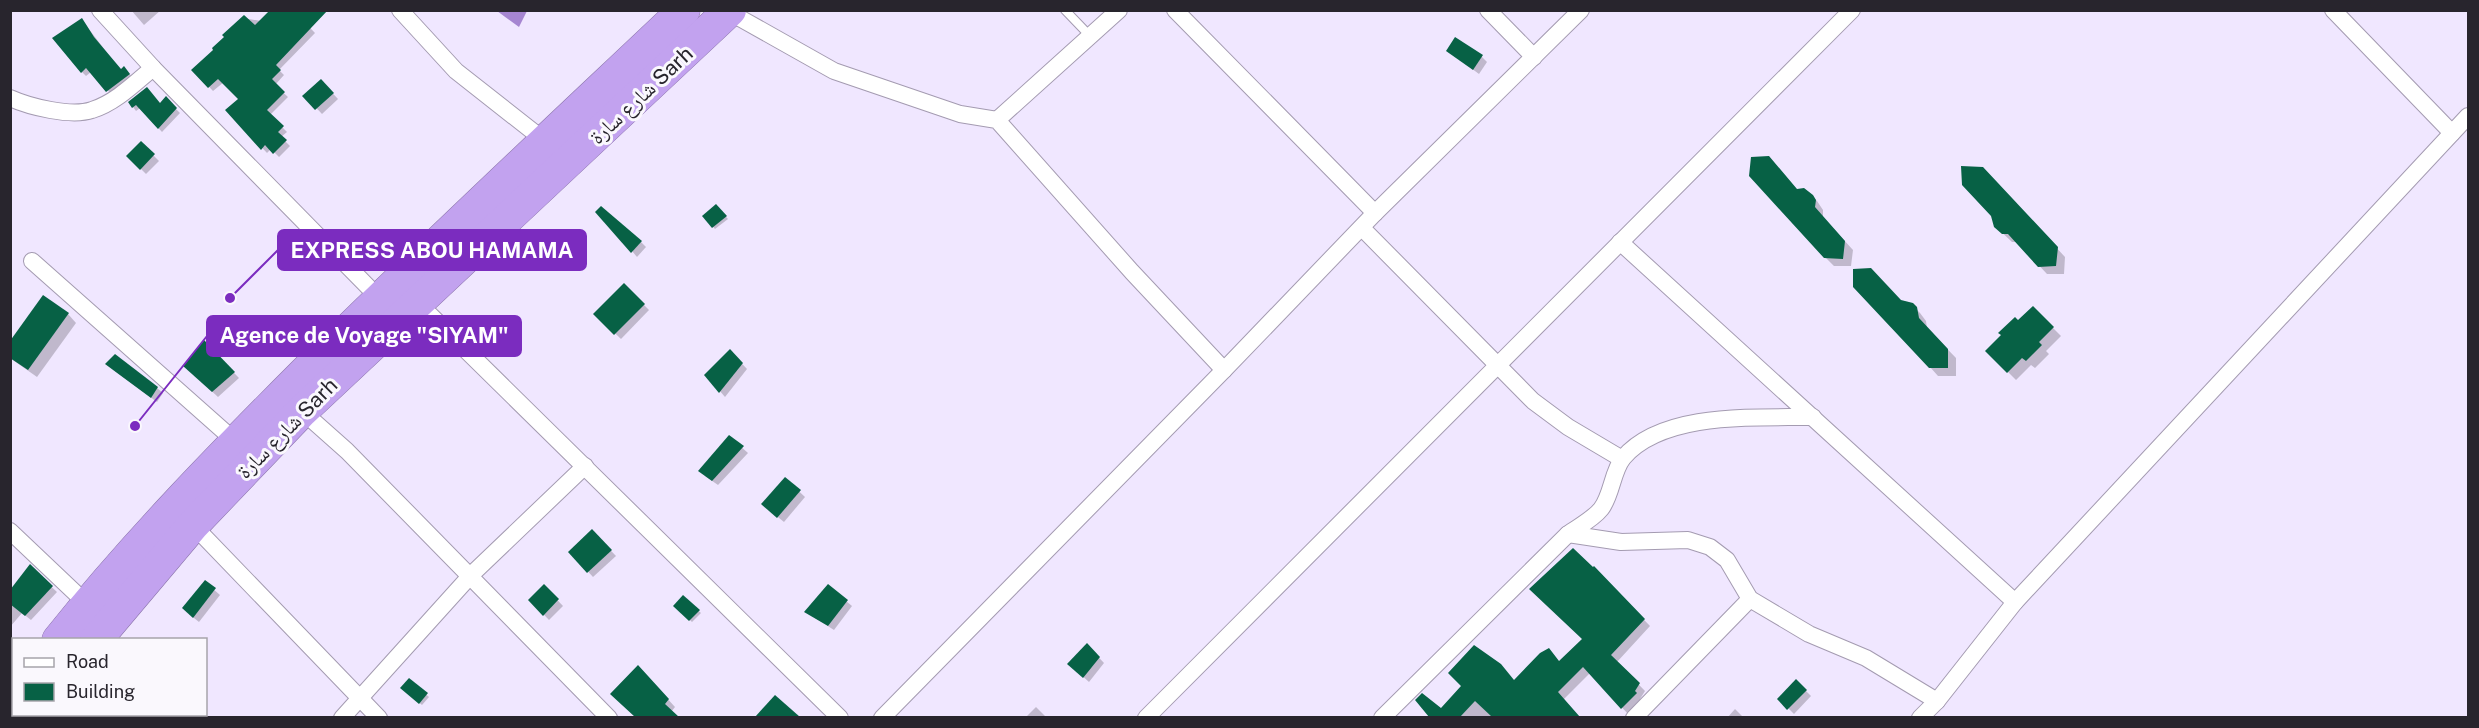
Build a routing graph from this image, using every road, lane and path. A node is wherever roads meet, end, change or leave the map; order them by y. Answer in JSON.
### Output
{"nodes":[{"id":1,"x":100,"y":10,"type":"edge"},
{"id":2,"x":400,"y":10,"type":"edge"},
{"id":3,"x":684,"y":10,"type":"edge"},
{"id":4,"x":1065,"y":10,"type":"edge"},
{"id":5,"x":1119,"y":10,"type":"edge"},
{"id":6,"x":1175,"y":10,"type":"edge"},
{"id":7,"x":1488,"y":10,"type":"edge"},
{"id":8,"x":1581,"y":10,"type":"edge"},
{"id":9,"x":1852,"y":10,"type":"edge"},
{"id":10,"x":2332,"y":10,"type":"edge"},
{"id":11,"x":729,"y":11,"type":"edge"},
{"id":12,"x":1090,"y":36,"type":"junction"},
{"id":13,"x":1534,"y":57,"type":"junction"},
{"id":14,"x":153,"y":68,"type":"junction"},
{"id":15,"x":10,"y":98,"type":"edge"},
{"id":16,"x":2469,"y":116,"type":"edge"},
{"id":17,"x":997,"y":120,"type":"junction"},
{"id":18,"x":2452,"y":133,"type":"junction"},
{"id":19,"x":545,"y":141,"type":"junction"},
{"id":20,"x":1376,"y":213,"type":"junction"},
{"id":21,"x":1362,"y":228,"type":"junction"},
{"id":22,"x":1620,"y":242,"type":"junction"},
{"id":23,"x":32,"y":261,"type":"dead end"},
{"id":24,"x":379,"y":298,"type":"junction"},
{"id":25,"x":418,"y":303,"type":"junction"},
{"id":26,"x":1498,"y":364,"type":"junction"},
{"id":27,"x":1224,"y":370,"type":"junction"},
{"id":28,"x":302,"y":411,"type":"junction"},
{"id":29,"x":1813,"y":417,"type":"junction"},
{"id":30,"x":235,"y":441,"type":"junction"},
{"id":31,"x":1622,"y":459,"type":"junction"},
{"id":32,"x":585,"y":466,"type":"junction"},
{"id":33,"x":193,"y":525,"type":"junction"},
{"id":34,"x":10,"y":531,"type":"edge"},
{"id":35,"x":1568,"y":534,"type":"junction"},
{"id":36,"x":471,"y":575,"type":"junction"},
{"id":37,"x":1750,"y":599,"type":"junction"},
{"id":38,"x":2015,"y":602,"type":"junction"},
{"id":39,"x":87,"y":604,"type":"junction"},
{"id":40,"x":59,"y":638,"type":"edge"},
{"id":41,"x":97,"y":638,"type":"edge"},
{"id":42,"x":359,"y":698,"type":"junction"},
{"id":43,"x":1936,"y":701,"type":"junction"},
{"id":44,"x":342,"y":717,"type":"edge"},
{"id":45,"x":379,"y":717,"type":"edge"},
{"id":46,"x":609,"y":717,"type":"edge"},
{"id":47,"x":840,"y":717,"type":"edge"},
{"id":48,"x":882,"y":717,"type":"edge"},
{"id":49,"x":1146,"y":717,"type":"edge"},
{"id":50,"x":1382,"y":717,"type":"edge"},
{"id":51,"x":1634,"y":717,"type":"edge"},
{"id":52,"x":1920,"y":717,"type":"edge"}],
"edges":[{"from":1,"to":14,"type":"street"},
{"from":2,"to":19,"type":"street"},
{"from":3,"to":19,"type":"highway","name":"شارع سارة Sarh"},
{"from":4,"to":12,"type":"lane"},
{"from":5,"to":12,"type":"street"},
{"from":6,"to":20,"type":"street"},
{"from":7,"to":13,"type":"street"},
{"from":8,"to":13,"type":"street"},
{"from":9,"to":22,"type":"street"},
{"from":10,"to":18,"type":"street"},
{"from":11,"to":17,"type":"street"},
{"from":11,"to":25,"type":"highway","name":"شارع سارة Sarh"},
{"from":12,"to":17,"type":"street"},
{"from":13,"to":20,"type":"street"},
{"from":14,"to":15,"type":"street"},
{"from":14,"to":24,"type":"street"},
{"from":16,"to":18,"type":"street"},
{"from":17,"to":27,"type":"street"},
{"from":18,"to":38,"type":"street"},
{"from":19,"to":24,"type":"highway","name":"شارع سارة Sarh"},
{"from":20,"to":21,"type":"street"},
{"from":21,"to":26,"type":"street"},
{"from":21,"to":27,"type":"street"},
{"from":22,"to":26,"type":"street"},
{"from":22,"to":29,"type":"street"},
{"from":23,"to":30,"type":"street"},
{"from":24,"to":30,"type":"highway","name":"شارع سارة Sarh"},
{"from":25,"to":28,"type":"highway","name":"شارع سارة Sarh"},
{"from":25,"to":32,"type":"street"},
{"from":26,"to":31,"type":"street"},
{"from":26,"to":49,"type":"street"},
{"from":27,"to":48,"type":"street"},
{"from":28,"to":33,"type":"highway","name":"شارع سارة Sarh"},
{"from":28,"to":36,"type":"street"},
{"from":29,"to":31,"type":"street"},
{"from":29,"to":38,"type":"street"},
{"from":30,"to":39,"type":"highway","name":"شارع سارة Sarh"},
{"from":31,"to":35,"type":"street"},
{"from":32,"to":36,"type":"street"},
{"from":32,"to":47,"type":"street"},
{"from":33,"to":41,"type":"highway","name":"شارع سارة Sarh"},
{"from":33,"to":42,"type":"street"},
{"from":34,"to":39,"type":"street"},
{"from":35,"to":37,"type":"street"},
{"from":35,"to":50,"type":"street"},
{"from":36,"to":42,"type":"street"},
{"from":36,"to":46,"type":"street"},
{"from":37,"to":43,"type":"street"},
{"from":37,"to":51,"type":"street"},
{"from":38,"to":43,"type":"street"},
{"from":39,"to":40,"type":"highway","name":"شارع سارة Sarh"},
{"from":42,"to":44,"type":"street"},
{"from":42,"to":45,"type":"street"},
{"from":43,"to":52,"type":"street"}]}
